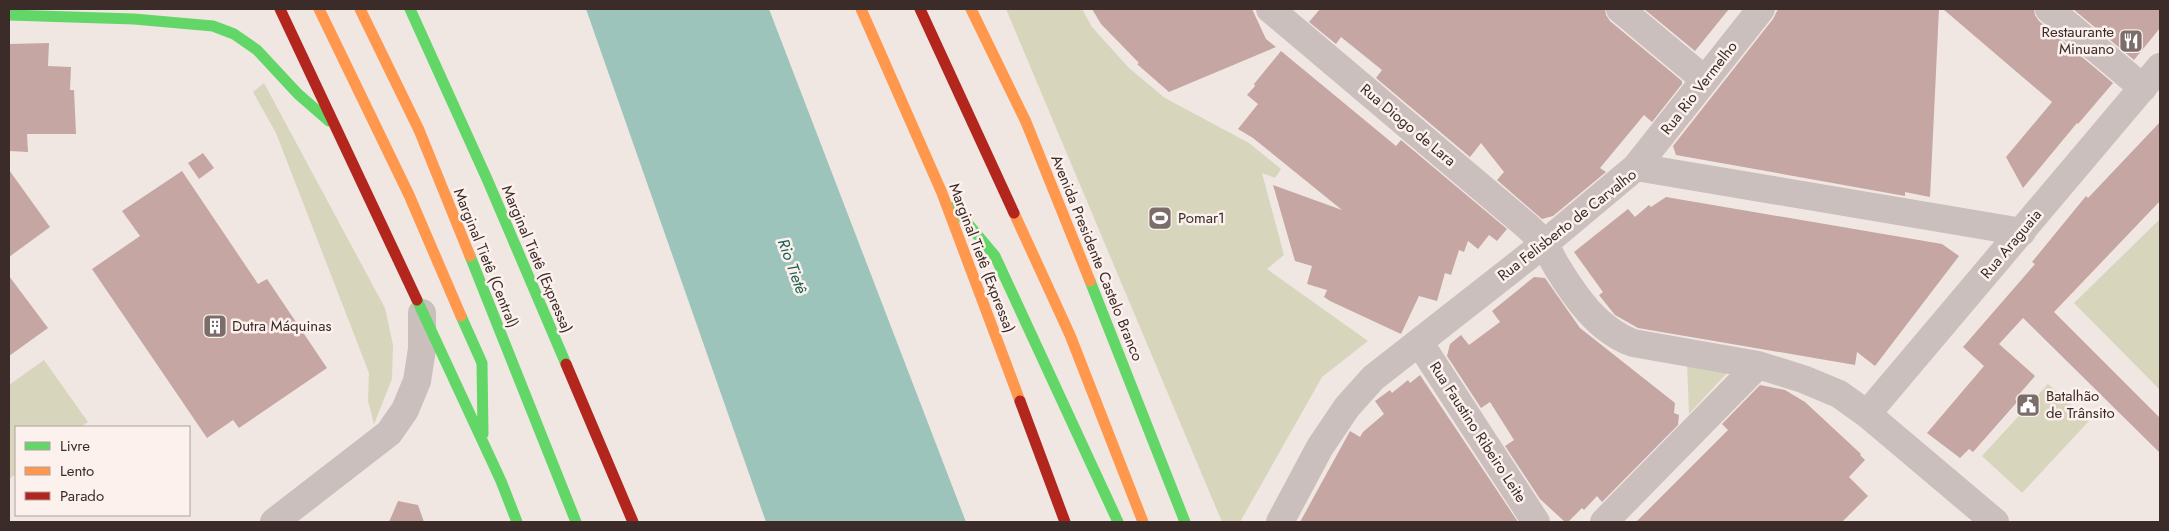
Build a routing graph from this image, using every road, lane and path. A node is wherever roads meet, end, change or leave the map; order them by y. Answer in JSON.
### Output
{"nodes":[{"id":1,"x":280,"y":9,"type":"edge"},
{"id":2,"x":319,"y":9,"type":"edge"},
{"id":3,"x":360,"y":9,"type":"edge"},
{"id":4,"x":410,"y":9,"type":"edge"},
{"id":5,"x":861,"y":9,"type":"edge"},
{"id":6,"x":920,"y":9,"type":"edge"},
{"id":7,"x":971,"y":9,"type":"edge"},
{"id":8,"x":1270,"y":9,"type":"edge"},
{"id":9,"x":1620,"y":9,"type":"edge"},
{"id":10,"x":1761,"y":9,"type":"edge"},
{"id":11,"x":2049,"y":9,"type":"edge"},
{"id":12,"x":9,"y":15,"type":"edge"},
{"id":13,"x":2154,"y":74,"type":"edge"},
{"id":14,"x":1705,"y":80,"type":"junction"},
{"id":15,"x":337,"y":128,"type":"junction"},
{"id":16,"x":1636,"y":167,"type":"junction"},
{"id":17,"x":942,"y":193,"type":"junction"},
{"id":18,"x":2022,"y":232,"type":"junction"},
{"id":19,"x":1544,"y":244,"type":"junction"},
{"id":20,"x":422,"y":313,"type":"junction"},
{"id":21,"x":1419,"y":342,"type":"junction"},
{"id":22,"x":1758,"y":365,"type":"junction"},
{"id":23,"x":1867,"y":414,"type":"junction"},
{"id":24,"x":483,"y":443,"type":"junction"},
{"id":25,"x":274,"y":522,"type":"edge"},
{"id":26,"x":517,"y":522,"type":"edge"},
{"id":27,"x":576,"y":522,"type":"edge"},
{"id":28,"x":633,"y":522,"type":"edge"},
{"id":29,"x":1065,"y":522,"type":"edge"},
{"id":30,"x":1118,"y":522,"type":"edge"},
{"id":31,"x":1144,"y":522,"type":"edge"},
{"id":32,"x":1185,"y":522,"type":"edge"},
{"id":33,"x":1280,"y":522,"type":"edge"},
{"id":34,"x":1536,"y":522,"type":"edge"},
{"id":35,"x":1604,"y":522,"type":"edge"},
{"id":36,"x":1995,"y":522,"type":"edge"}],
"edges":[{"from":1,"to":15,"type":"highway"},
{"from":2,"to":24,"type":"highway"},
{"from":3,"to":27,"type":"highway","name":"Marginal Tietê (Central)"},
{"from":4,"to":28,"type":"highway","name":"Marginal Tietê (Expressa)"},
{"from":5,"to":17,"type":"highway","name":"Marginal Tietê (Expressa)"},
{"from":6,"to":31,"type":"highway"},
{"from":7,"to":32,"type":"highway","name":"Avenida Presidente Castelo Branco"},
{"from":8,"to":19,"type":"street","name":"Rua Diogo de Lara"},
{"from":9,"to":14,"type":"street"},
{"from":10,"to":14,"type":"street","name":"Rua Rio Vermelho"},
{"from":11,"to":13,"type":"street"},
{"from":12,"to":15,"type":"highway"},
{"from":13,"to":18,"type":"street","name":"Rua Araguaia"},
{"from":14,"to":16,"type":"street","name":"Rua Rio Vermelho"},
{"from":15,"to":20,"type":"highway"},
{"from":16,"to":18,"type":"street","name":"Rua Felisberto de Carvalho"},
{"from":16,"to":19,"type":"street","name":"Rua Felisberto de Carvalho"},
{"from":17,"to":29,"type":"highway","name":"Marginal Tietê (Expressa)"},
{"from":17,"to":30,"type":"highway"},
{"from":18,"to":23,"type":"street","name":"Rua Araguaia"},
{"from":19,"to":21,"type":"street","name":"Rua Felisberto de Carvalho"},
{"from":19,"to":22,"type":"street","name":"Rua Diogo de Lara"},
{"from":20,"to":24,"type":"highway"},
{"from":20,"to":25,"type":"street"},
{"from":21,"to":33,"type":"street","name":"Rua Felisberto de Carvalho"},
{"from":21,"to":34,"type":"street","name":"Rua Faustino Ribeiro Leite"},
{"from":22,"to":23,"type":"street","name":"Rua Diogo de Lara"},
{"from":22,"to":35,"type":"street"},
{"from":23,"to":36,"type":"street","name":"Rua Diogo de Lara"},
{"from":24,"to":26,"type":"highway"}]}
